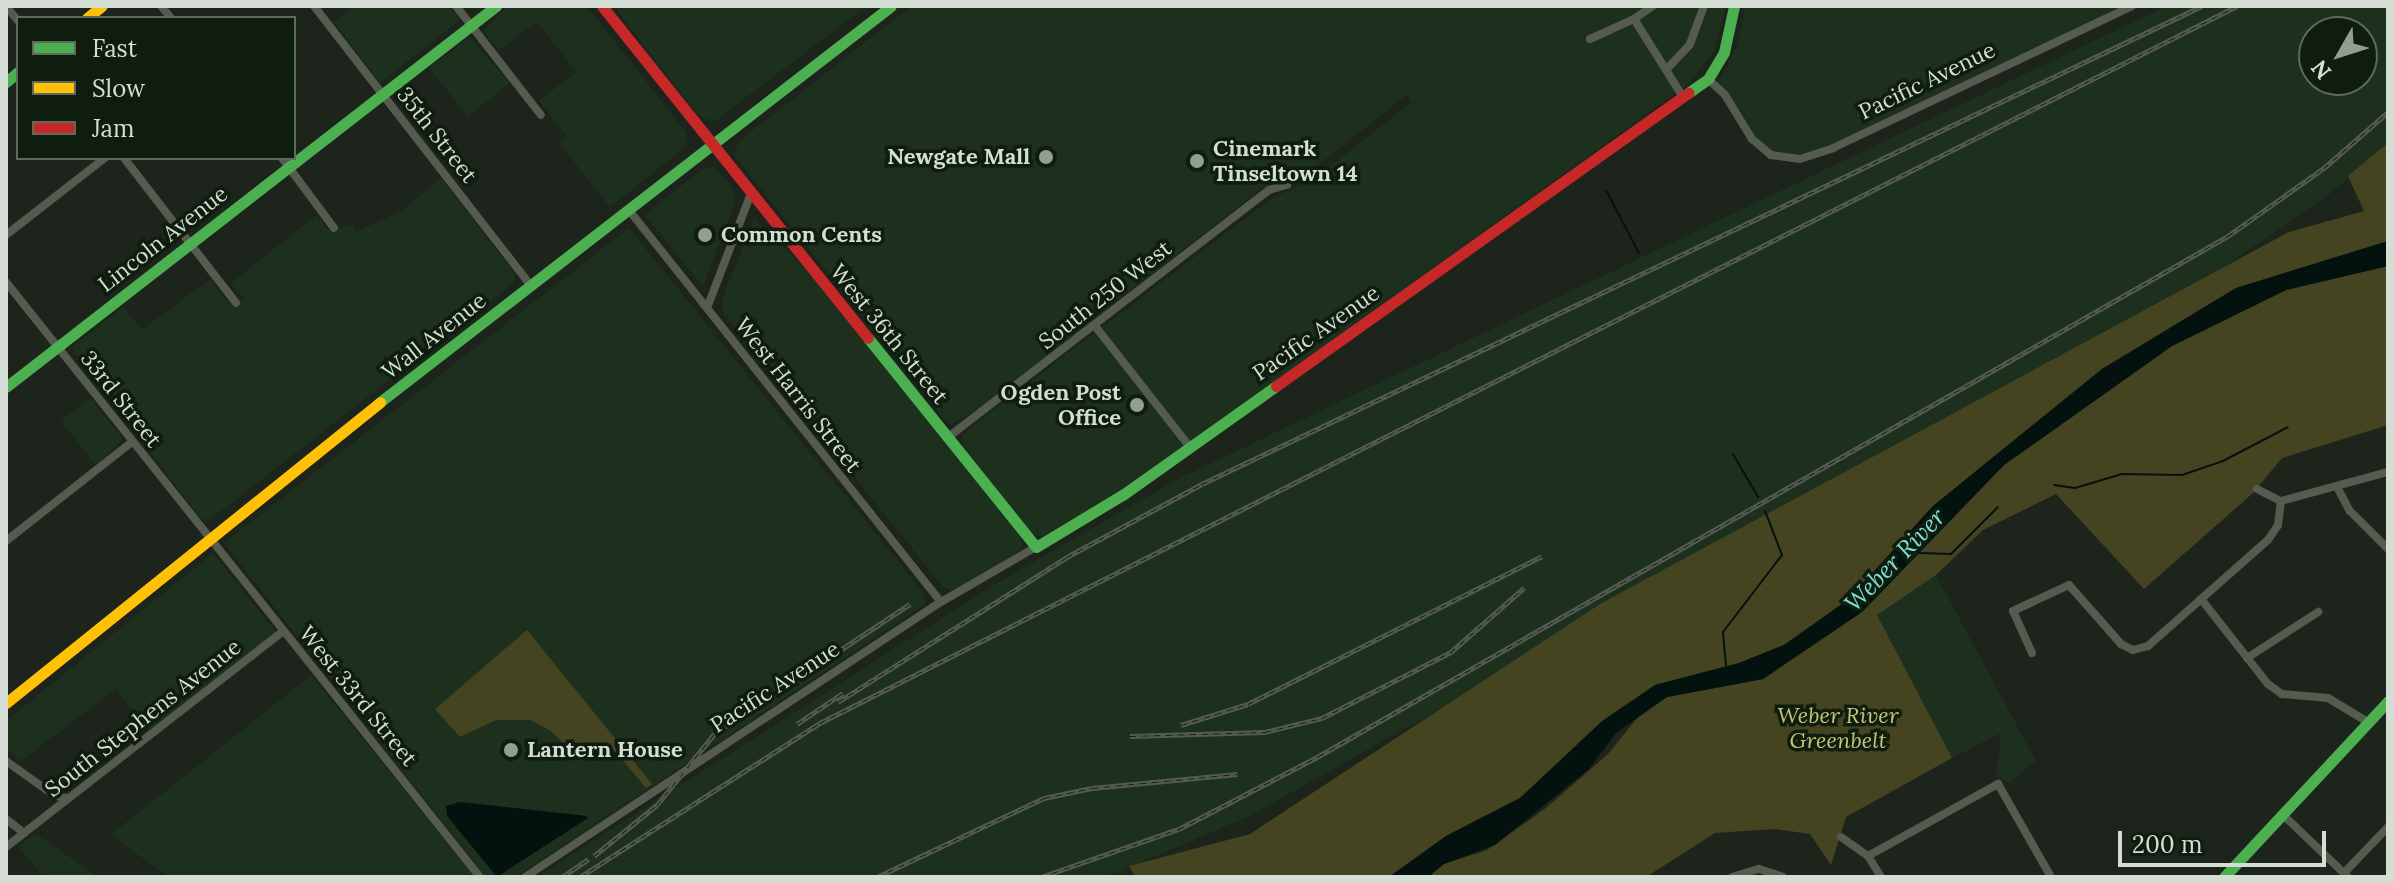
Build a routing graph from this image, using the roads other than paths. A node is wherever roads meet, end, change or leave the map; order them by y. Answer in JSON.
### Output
{"nodes":[{"id":1,"x":314,"y":6,"type":"edge"},
{"id":2,"x":456,"y":6,"type":"edge"},
{"id":3,"x":496,"y":6,"type":"edge"},
{"id":4,"x":602,"y":6,"type":"edge"},
{"id":5,"x":891,"y":6,"type":"edge"},
{"id":6,"x":1653,"y":6,"type":"edge"},
{"id":7,"x":1704,"y":6,"type":"edge"},
{"id":8,"x":1734,"y":6,"type":"edge"},
{"id":9,"x":2132,"y":6,"type":"edge"},
{"id":10,"x":1634,"y":19,"type":"junction"},
{"id":11,"x":471,"y":25,"type":"junction"},
{"id":12,"x":1590,"y":39,"type":"dead end"},
{"id":13,"x":1666,"y":70,"type":"junction"},
{"id":14,"x":1708,"y":79,"type":"junction"},
{"id":15,"x":382,"y":93,"type":"junction"},
{"id":16,"x":1683,"y":97,"type":"junction"},
{"id":17,"x":541,"y":115,"type":"dead end"},
{"id":18,"x":711,"y":145,"type":"junction"},
{"id":19,"x":296,"y":154,"type":"edge"},
{"id":20,"x":102,"y":160,"type":"edge"},
{"id":21,"x":126,"y":160,"type":"edge"},
{"id":22,"x":285,"y":162,"type":"edge"},
{"id":23,"x":1287,"y":185,"type":"dead end"},
{"id":24,"x":750,"y":196,"type":"junction"},
{"id":25,"x":628,"y":209,"type":"junction"},
{"id":26,"x":334,"y":228,"type":"dead end"},
{"id":27,"x":6,"y":235,"type":"edge"},
{"id":28,"x":190,"y":243,"type":"junction"},
{"id":29,"x":6,"y":282,"type":"edge"},
{"id":30,"x":531,"y":286,"type":"junction"},
{"id":31,"x":236,"y":303,"type":"dead end"},
{"id":32,"x":707,"y":308,"type":"junction"},
{"id":33,"x":1095,"y":326,"type":"junction"},
{"id":34,"x":57,"y":347,"type":"junction"},
{"id":35,"x":6,"y":387,"type":"edge"},
{"id":36,"x":947,"y":438,"type":"junction"},
{"id":37,"x":132,"y":442,"type":"junction"},
{"id":38,"x":1190,"y":447,"type":"junction"},
{"id":39,"x":2388,"y":472,"type":"edge"},
{"id":40,"x":2337,"y":487,"type":"junction"},
{"id":41,"x":2257,"y":489,"type":"dead end"},
{"id":42,"x":2281,"y":501,"type":"junction"},
{"id":43,"x":209,"y":537,"type":"junction"},
{"id":44,"x":6,"y":541,"type":"edge"},
{"id":45,"x":1036,"y":547,"type":"junction"},
{"id":46,"x":2388,"y":549,"type":"edge"},
{"id":47,"x":2201,"y":599,"type":"junction"},
{"id":48,"x":941,"y":602,"type":"junction"},
{"id":49,"x":2318,"y":612,"type":"dead end"},
{"id":50,"x":283,"y":631,"type":"junction"},
{"id":51,"x":2032,"y":653,"type":"dead end"},
{"id":52,"x":2247,"y":658,"type":"junction"},
{"id":53,"x":2388,"y":701,"type":"edge"},
{"id":54,"x":6,"y":703,"type":"edge"},
{"id":55,"x":2368,"y":722,"type":"junction"},
{"id":56,"x":6,"y":761,"type":"edge"},
{"id":57,"x":68,"y":798,"type":"junction"},
{"id":58,"x":2282,"y":814,"type":"junction"},
{"id":59,"x":6,"y":819,"type":"edge"},
{"id":60,"x":2388,"y":827,"type":"edge"},
{"id":61,"x":24,"y":833,"type":"junction"},
{"id":62,"x":1841,"y":837,"type":"dead end"},
{"id":63,"x":6,"y":847,"type":"edge"},
{"id":64,"x":1868,"y":856,"type":"junction"},
{"id":65,"x":2346,"y":875,"type":"edge"},
{"id":66,"x":480,"y":877,"type":"edge"},
{"id":67,"x":525,"y":877,"type":"edge"},
{"id":68,"x":1732,"y":877,"type":"edge"},
{"id":69,"x":1783,"y":877,"type":"edge"},
{"id":70,"x":1881,"y":877,"type":"edge"},
{"id":71,"x":2051,"y":877,"type":"edge"},
{"id":72,"x":2224,"y":877,"type":"edge"}],
"edges":[{"from":1,"to":15,"type":"street","name":"35th Street"},
{"from":2,"to":11,"type":"street"},
{"from":3,"to":11,"type":"street","name":"Lincoln Avenue"},
{"from":4,"to":18,"type":"street","name":"West 36th Street"},
{"from":5,"to":18,"type":"street","name":"Wall Avenue"},
{"from":6,"to":10,"type":"street"},
{"from":7,"to":13,"type":"street"},
{"from":8,"to":14,"type":"street"},
{"from":9,"to":14,"type":"street","name":"Pacific Avenue"},
{"from":10,"to":12,"type":"street"},
{"from":10,"to":13,"type":"street"},
{"from":11,"to":15,"type":"street","name":"Lincoln Avenue"},
{"from":11,"to":17,"type":"street"},
{"from":13,"to":16,"type":"street"},
{"from":14,"to":16,"type":"street","name":"Pacific Avenue"},
{"from":15,"to":19,"type":"street","name":"Lincoln Avenue"},
{"from":15,"to":30,"type":"street","name":"35th Street"},
{"from":16,"to":38,"type":"street","name":"Pacific Avenue"},
{"from":18,"to":24,"type":"street","name":"West 36th Street"},
{"from":18,"to":25,"type":"street","name":"Wall Avenue"},
{"from":20,"to":27,"type":"street"},
{"from":21,"to":28,"type":"street"},
{"from":22,"to":26,"type":"street"},
{"from":22,"to":28,"type":"street","name":"Lincoln Avenue"},
{"from":23,"to":33,"type":"street","name":"South 250 West"},
{"from":24,"to":32,"type":"street"},
{"from":24,"to":36,"type":"street","name":"West 36th Street"},
{"from":25,"to":30,"type":"street","name":"Wall Avenue"},
{"from":25,"to":32,"type":"street","name":"West Harris Street"},
{"from":28,"to":31,"type":"street"},
{"from":28,"to":34,"type":"street","name":"Lincoln Avenue"},
{"from":29,"to":34,"type":"street","name":"33rd Street"},
{"from":30,"to":43,"type":"street","name":"Wall Avenue"},
{"from":32,"to":48,"type":"street","name":"West Harris Street"},
{"from":33,"to":36,"type":"street","name":"South 250 West"},
{"from":33,"to":38,"type":"street"},
{"from":34,"to":35,"type":"street","name":"Lincoln Avenue"},
{"from":34,"to":37,"type":"street","name":"33rd Street"},
{"from":36,"to":45,"type":"street","name":"West 36th Street"},
{"from":37,"to":43,"type":"street","name":"33rd Street"},
{"from":37,"to":44,"type":"street"},
{"from":38,"to":45,"type":"street","name":"Pacific Avenue"},
{"from":39,"to":40,"type":"street"},
{"from":40,"to":42,"type":"street"},
{"from":40,"to":46,"type":"street"},
{"from":41,"to":42,"type":"street"},
{"from":42,"to":47,"type":"street"},
{"from":43,"to":50,"type":"street","name":"West 33rd Street"},
{"from":43,"to":54,"type":"street","name":"Wall Avenue"},
{"from":45,"to":48,"type":"street","name":"Pacific Avenue"},
{"from":47,"to":51,"type":"street"},
{"from":47,"to":52,"type":"street"},
{"from":48,"to":67,"type":"street","name":"Pacific Avenue"},
{"from":49,"to":52,"type":"street"},
{"from":50,"to":57,"type":"street","name":"South Stephens Avenue"},
{"from":50,"to":66,"type":"street","name":"West 33rd Street"},
{"from":52,"to":55,"type":"street"},
{"from":53,"to":55,"type":"street"},
{"from":55,"to":58,"type":"street"},
{"from":56,"to":57,"type":"street"},
{"from":57,"to":61,"type":"street","name":"South Stephens Avenue"},
{"from":58,"to":65,"type":"street"},
{"from":58,"to":72,"type":"street"},
{"from":59,"to":61,"type":"street"},
{"from":60,"to":65,"type":"street"},
{"from":61,"to":63,"type":"street","name":"South Stephens Avenue"},
{"from":62,"to":64,"type":"street"},
{"from":64,"to":70,"type":"street"},
{"from":64,"to":71,"type":"street"},
{"from":68,"to":69,"type":"street"}]}
